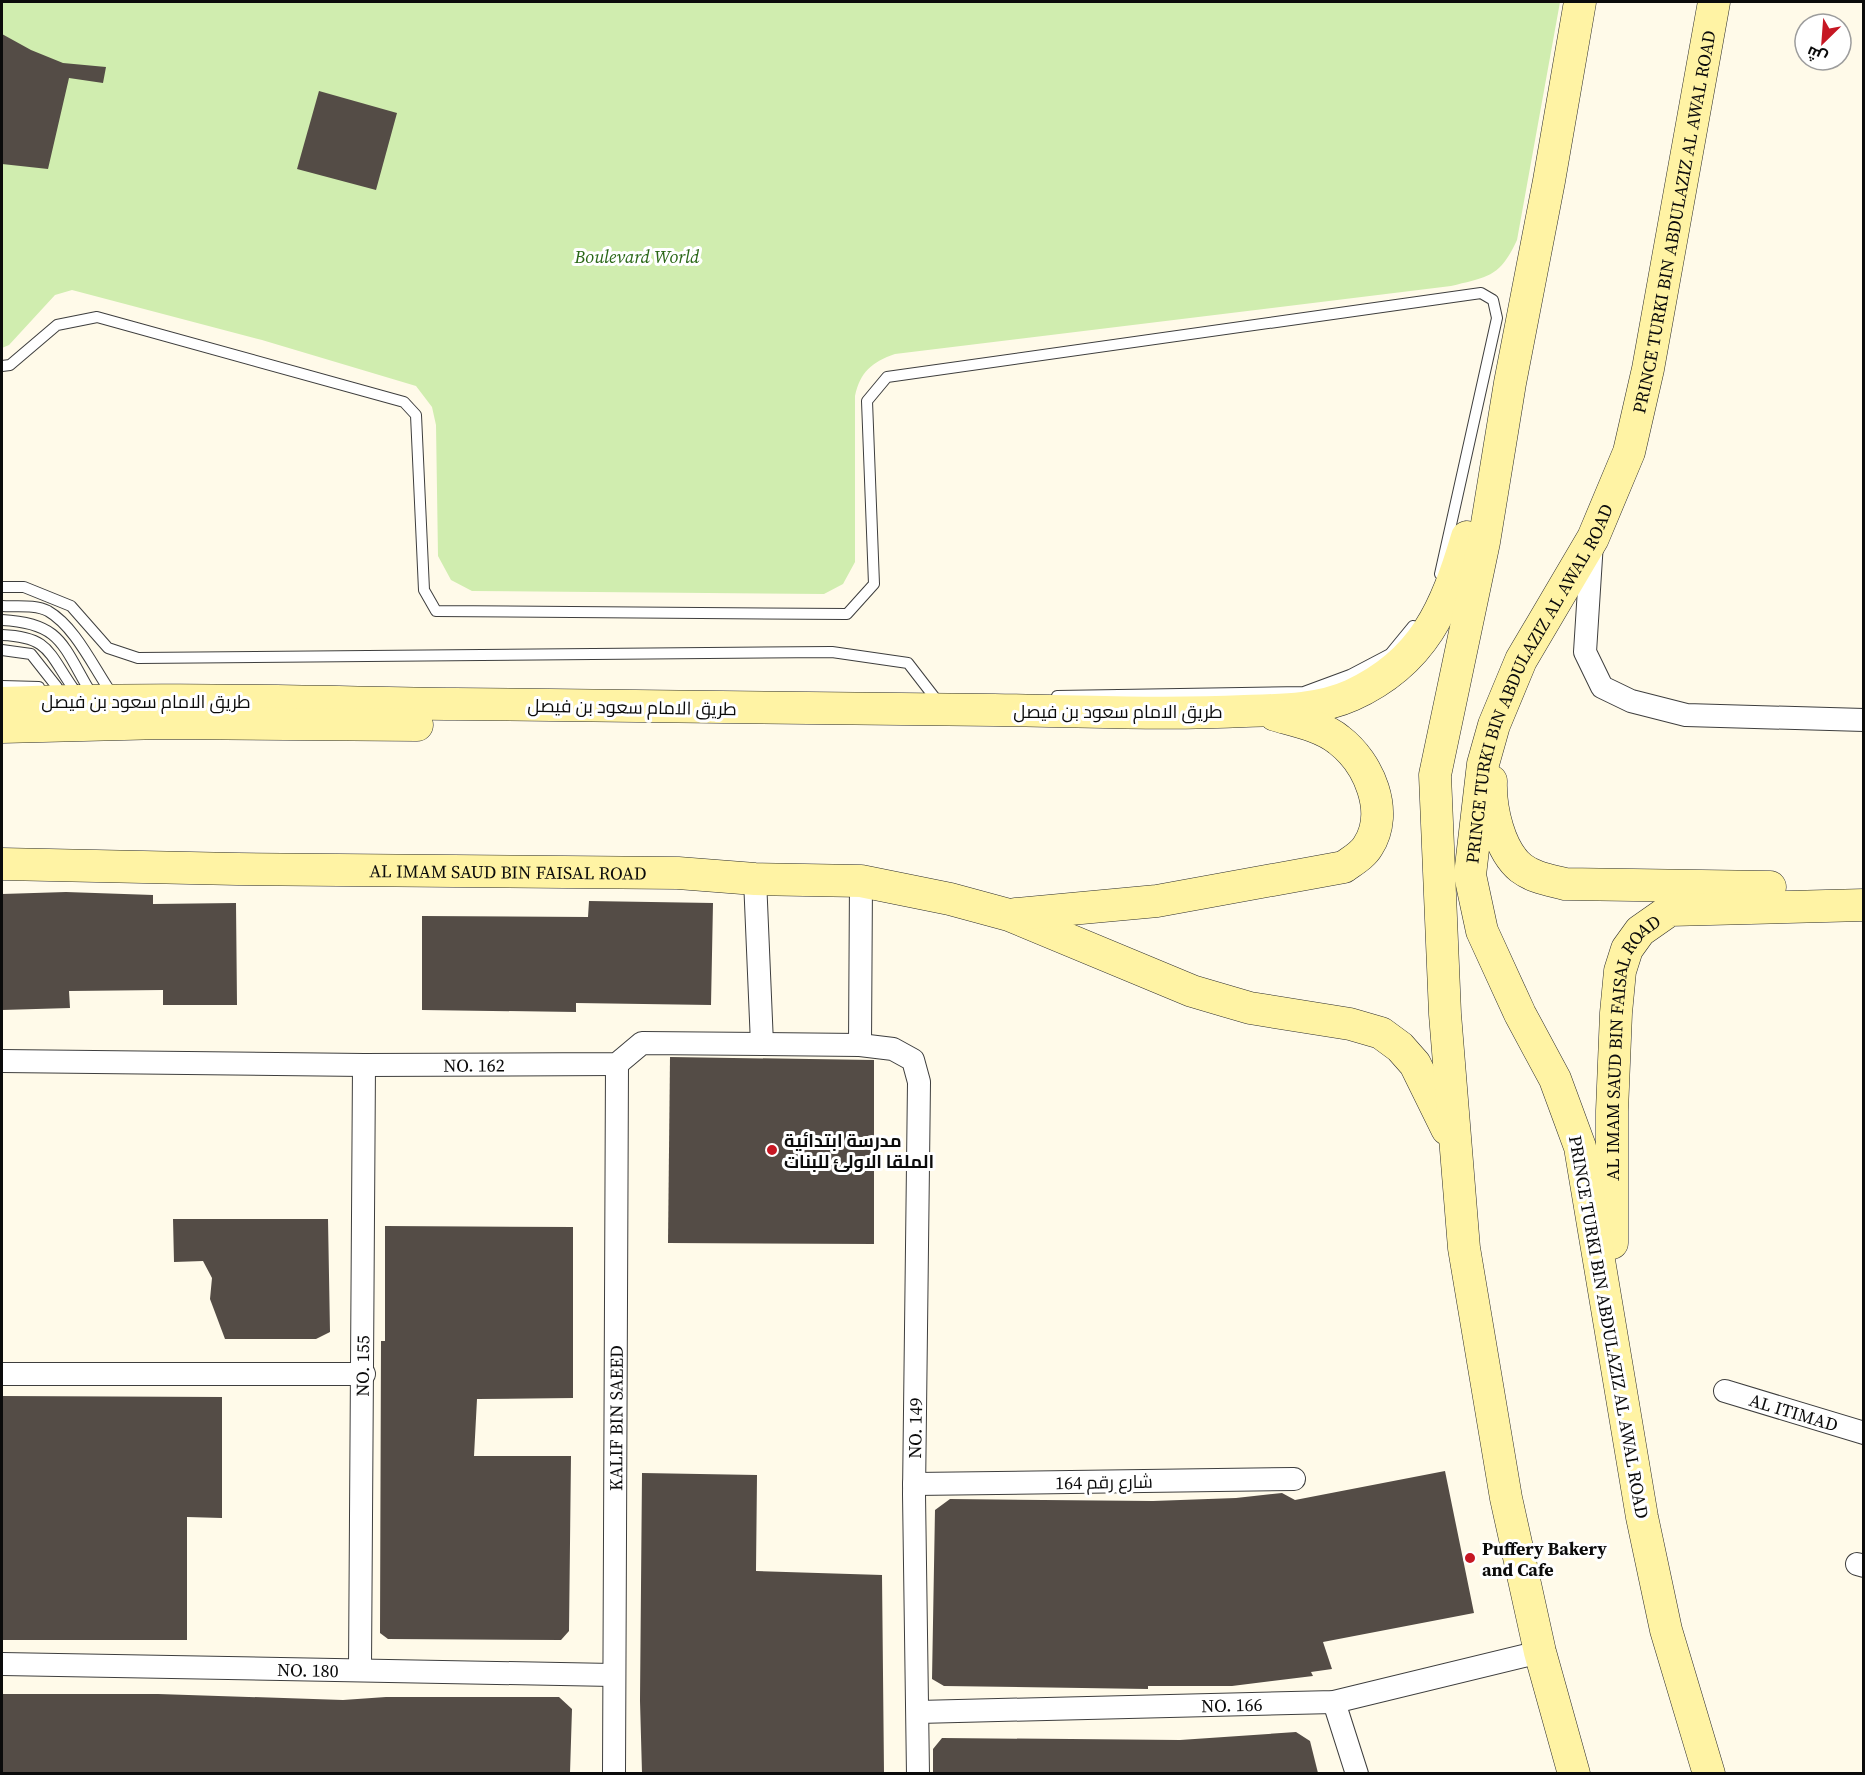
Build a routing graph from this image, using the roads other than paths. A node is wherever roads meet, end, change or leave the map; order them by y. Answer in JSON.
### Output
{"nodes":[{"id":1,"x":1580,"y":2,"type":"edge"},
{"id":2,"x":1714,"y":2,"type":"edge"},
{"id":3,"x":2,"y":366,"type":"edge"},
{"id":4,"x":1510,"y":383,"type":"junction"},
{"id":5,"x":1593,"y":538,"type":"junction"},
{"id":6,"x":2,"y":587,"type":"edge"},
{"id":7,"x":2,"y":606,"type":"edge"},
{"id":8,"x":2,"y":620,"type":"edge"},
{"id":9,"x":2,"y":635,"type":"edge"},
{"id":10,"x":2,"y":650,"type":"edge"},
{"id":11,"x":2,"y":686,"type":"edge"},
{"id":12,"x":57,"y":687,"type":"junction"},
{"id":13,"x":73,"y":688,"type":"junction"},
{"id":14,"x":88,"y":688,"type":"junction"},
{"id":15,"x":120,"y":688,"type":"junction"},
{"id":16,"x":472,"y":692,"type":"dead end"},
{"id":17,"x":196,"y":694,"type":"junction"},
{"id":18,"x":698,"y":695,"type":"dead end"},
{"id":19,"x":1042,"y":696,"type":"dead end"},
{"id":20,"x":951,"y":702,"type":"junction"},
{"id":21,"x":2,"y":703,"type":"edge"},
{"id":22,"x":1262,"y":710,"type":"junction"},
{"id":23,"x":1863,"y":720,"type":"edge"},
{"id":24,"x":1494,"y":725,"type":"junction"},
{"id":25,"x":2,"y":727,"type":"edge"},
{"id":26,"x":2,"y":864,"type":"edge"},
{"id":27,"x":755,"y":879,"type":"junction"},
{"id":28,"x":861,"y":881,"type":"junction"},
{"id":29,"x":1863,"y":886,"type":"edge"},
{"id":30,"x":1863,"y":905,"type":"edge"},
{"id":31,"x":1009,"y":915,"type":"junction"},
{"id":32,"x":762,"y":1044,"type":"junction"},
{"id":33,"x":860,"y":1045,"type":"junction"},
{"id":34,"x":2,"y":1062,"type":"edge"},
{"id":35,"x":617,"y":1064,"type":"junction"},
{"id":36,"x":364,"y":1065,"type":"junction"},
{"id":37,"x":1455,"y":1146,"type":"junction"},
{"id":38,"x":1610,"y":1315,"type":"junction"},
{"id":39,"x":2,"y":1374,"type":"edge"},
{"id":40,"x":364,"y":1374,"type":"junction"},
{"id":41,"x":1725,"y":1391,"type":"dead end"},
{"id":42,"x":1863,"y":1433,"type":"edge"},
{"id":43,"x":1294,"y":1479,"type":"dead end"},
{"id":44,"x":914,"y":1484,"type":"junction"},
{"id":45,"x":1540,"y":1652,"type":"junction"},
{"id":46,"x":2,"y":1664,"type":"edge"},
{"id":47,"x":360,"y":1668,"type":"junction"},
{"id":48,"x":613,"y":1675,"type":"junction"},
{"id":49,"x":1334,"y":1702,"type":"junction"},
{"id":50,"x":918,"y":1712,"type":"junction"},
{"id":51,"x":614,"y":1773,"type":"edge"},
{"id":52,"x":918,"y":1773,"type":"edge"},
{"id":53,"x":1357,"y":1773,"type":"edge"},
{"id":54,"x":1574,"y":1773,"type":"edge"},
{"id":55,"x":1709,"y":1773,"type":"edge"}],
"edges":[{"from":1,"to":4,"type":"main road","name":"PRINCE TURKI BIN ABDULAZIZ AL AWAL ROAD"},
{"from":2,"to":5,"type":"main road","name":"PRINCE TURKI BIN ABDULAZIZ AL AWAL ROAD"},
{"from":3,"to":19,"type":"lane"},
{"from":4,"to":22,"type":"main road"},
{"from":4,"to":37,"type":"main road","name":"PRINCE TURKI BIN ABDULAZIZ AL AWAL ROAD"},
{"from":5,"to":23,"type":"street"},
{"from":5,"to":24,"type":"main road","name":"PRINCE TURKI BIN ABDULAZIZ AL AWAL ROAD"},
{"from":6,"to":20,"type":"lane"},
{"from":7,"to":15,"type":"lane"},
{"from":8,"to":14,"type":"lane"},
{"from":9,"to":13,"type":"lane"},
{"from":10,"to":12,"type":"lane"},
{"from":11,"to":12,"type":"lane"},
{"from":12,"to":13,"type":"lane"},
{"from":13,"to":14,"type":"lane"},
{"from":14,"to":15,"type":"lane"},
{"from":15,"to":17,"type":"lane"},
{"from":16,"to":17,"type":"lane"},
{"from":17,"to":20,"type":"main road","name":"طريق الامام سعود بن فيصل"},
{"from":17,"to":21,"type":"main road","name":"طريق الامام سعود بن فيصل"},
{"from":18,"to":20,"type":"lane"},
{"from":20,"to":22,"type":"main road","name":"طريق الامام سعود بن فيصل"},
{"from":20,"to":25,"type":"main road"},
{"from":22,"to":31,"type":"main road"},
{"from":24,"to":29,"type":"main road"},
{"from":24,"to":38,"type":"main road","name":"PRINCE TURKI BIN ABDULAZIZ AL AWAL ROAD"},
{"from":26,"to":27,"type":"main road","name":"AL IMAM SAUD BIN FAISAL ROAD"},
{"from":27,"to":28,"type":"main road","name":"AL IMAM SAUD BIN FAISAL ROAD"},
{"from":27,"to":32,"type":"street"},
{"from":28,"to":31,"type":"main road","name":"AL IMAM SAUD BIN FAISAL ROAD"},
{"from":28,"to":33,"type":"street"},
{"from":30,"to":38,"type":"main road","name":"AL IMAM SAUD BIN FAISAL ROAD"},
{"from":31,"to":37,"type":"main road"},
{"from":32,"to":33,"type":"street"},
{"from":32,"to":35,"type":"street"},
{"from":33,"to":44,"type":"street","name":"NO. 149"},
{"from":34,"to":36,"type":"street","name":"NO. 162"},
{"from":35,"to":36,"type":"street","name":"NO. 162"},
{"from":35,"to":48,"type":"street","name":"KALIF BIN SAEED"},
{"from":36,"to":40,"type":"street","name":"NO. 155"},
{"from":37,"to":45,"type":"main road","name":"PRINCE TURKI BIN ABDULAZIZ AL AWAL ROAD"},
{"from":38,"to":55,"type":"main road","name":"PRINCE TURKI BIN ABDULAZIZ AL AWAL ROAD"},
{"from":39,"to":40,"type":"street"},
{"from":40,"to":47,"type":"street","name":"NO. 155"},
{"from":41,"to":42,"type":"street","name":"AL ITIMAD"},
{"from":43,"to":44,"type":"street","name":"شارع رقم 164"},
{"from":44,"to":50,"type":"street","name":"NO. 149"},
{"from":45,"to":49,"type":"street","name":"NO. 166"},
{"from":45,"to":54,"type":"main road","name":"PRINCE TURKI BIN ABDULAZIZ AL AWAL ROAD"},
{"from":46,"to":47,"type":"street","name":"NO. 180"},
{"from":47,"to":48,"type":"street","name":"NO. 180"},
{"from":48,"to":51,"type":"street","name":"KALIF BIN SAEED"},
{"from":49,"to":50,"type":"street","name":"NO. 166"},
{"from":49,"to":53,"type":"street"},
{"from":50,"to":52,"type":"street","name":"NO. 149"}]}
